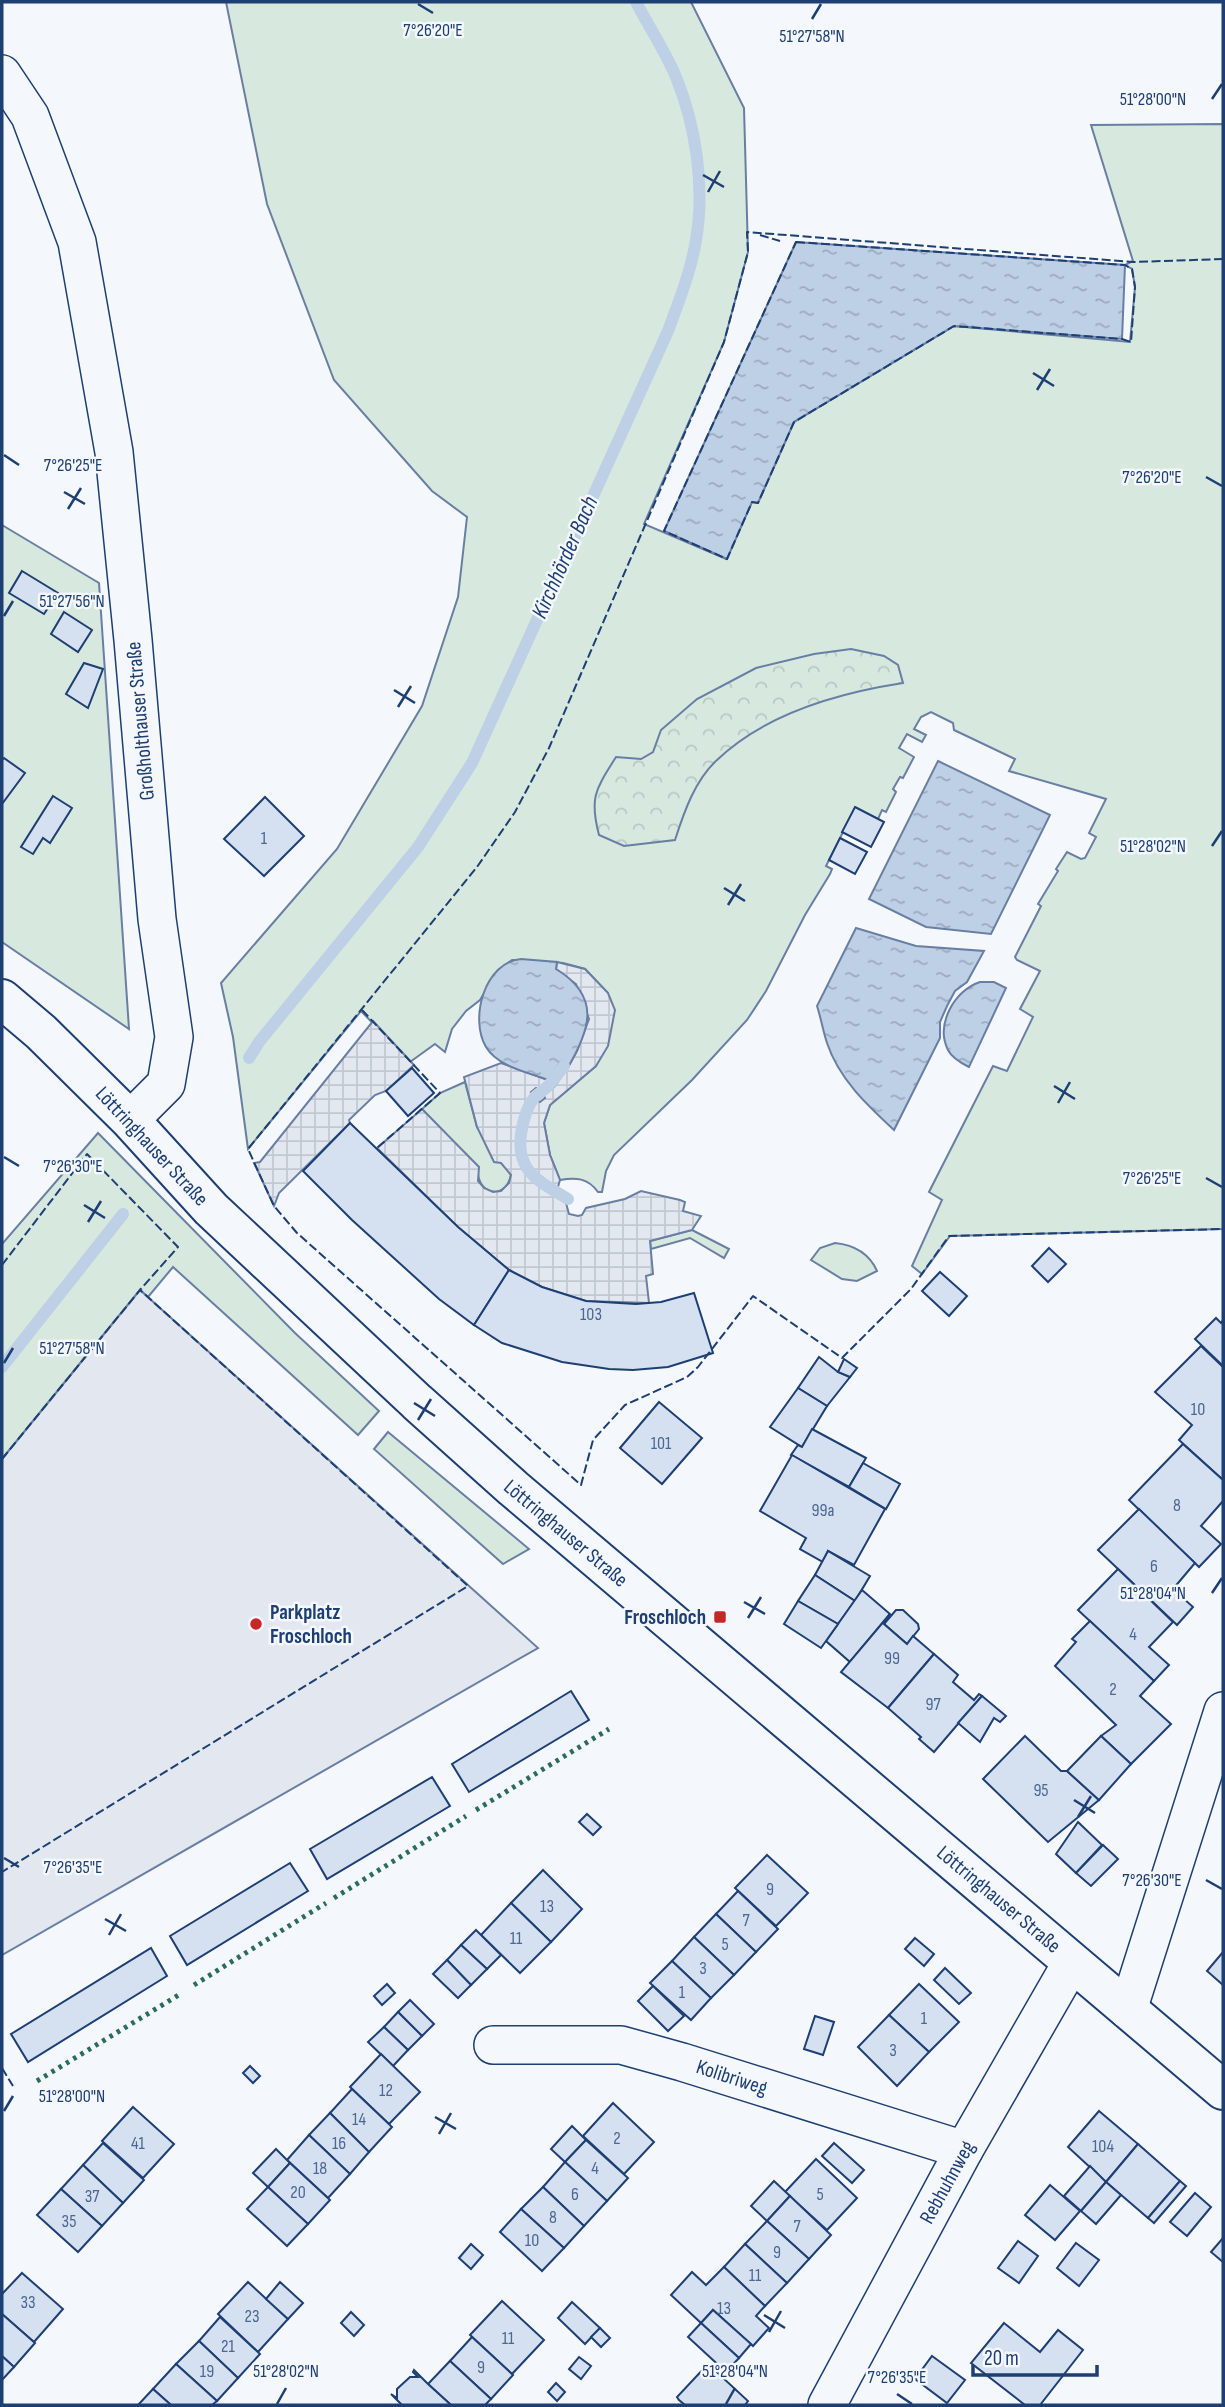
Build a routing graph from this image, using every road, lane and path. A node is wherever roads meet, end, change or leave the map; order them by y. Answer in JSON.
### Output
{"nodes":[{"id":1,"x":2,"y":74,"type":"edge"},
{"id":2,"x":2,"y":999,"type":"edge"},
{"id":3,"x":131,"y":1119,"type":"junction"},
{"id":4,"x":1223,"y":1711,"type":"edge"},
{"id":5,"x":1072,"y":1962,"type":"junction"},
{"id":6,"x":1128,"y":2010,"type":"junction"},
{"id":7,"x":494,"y":2045,"type":"dead end"},
{"id":8,"x":1223,"y":2090,"type":"edge"},
{"id":9,"x":964,"y":2150,"type":"junction"},
{"id":10,"x":827,"y":2405,"type":"edge"}],
"edges":[{"from":1,"to":3,"type":"street","name":"Großholthauser Straße"},
{"from":2,"to":3,"type":"street","name":"Löttringhauser Straße"},
{"from":3,"to":5,"type":"street","name":"Löttringhauser Straße"},
{"from":4,"to":6,"type":"street"},
{"from":5,"to":6,"type":"street","name":"Löttringhauser Straße"},
{"from":5,"to":9,"type":"street","name":"Rebhuhnweg"},
{"from":6,"to":8,"type":"street","name":"Löttringhauser Straße"},
{"from":7,"to":9,"type":"street","name":"Kolibriweg"},
{"from":9,"to":10,"type":"street","name":"Rebhuhnweg"}]}
